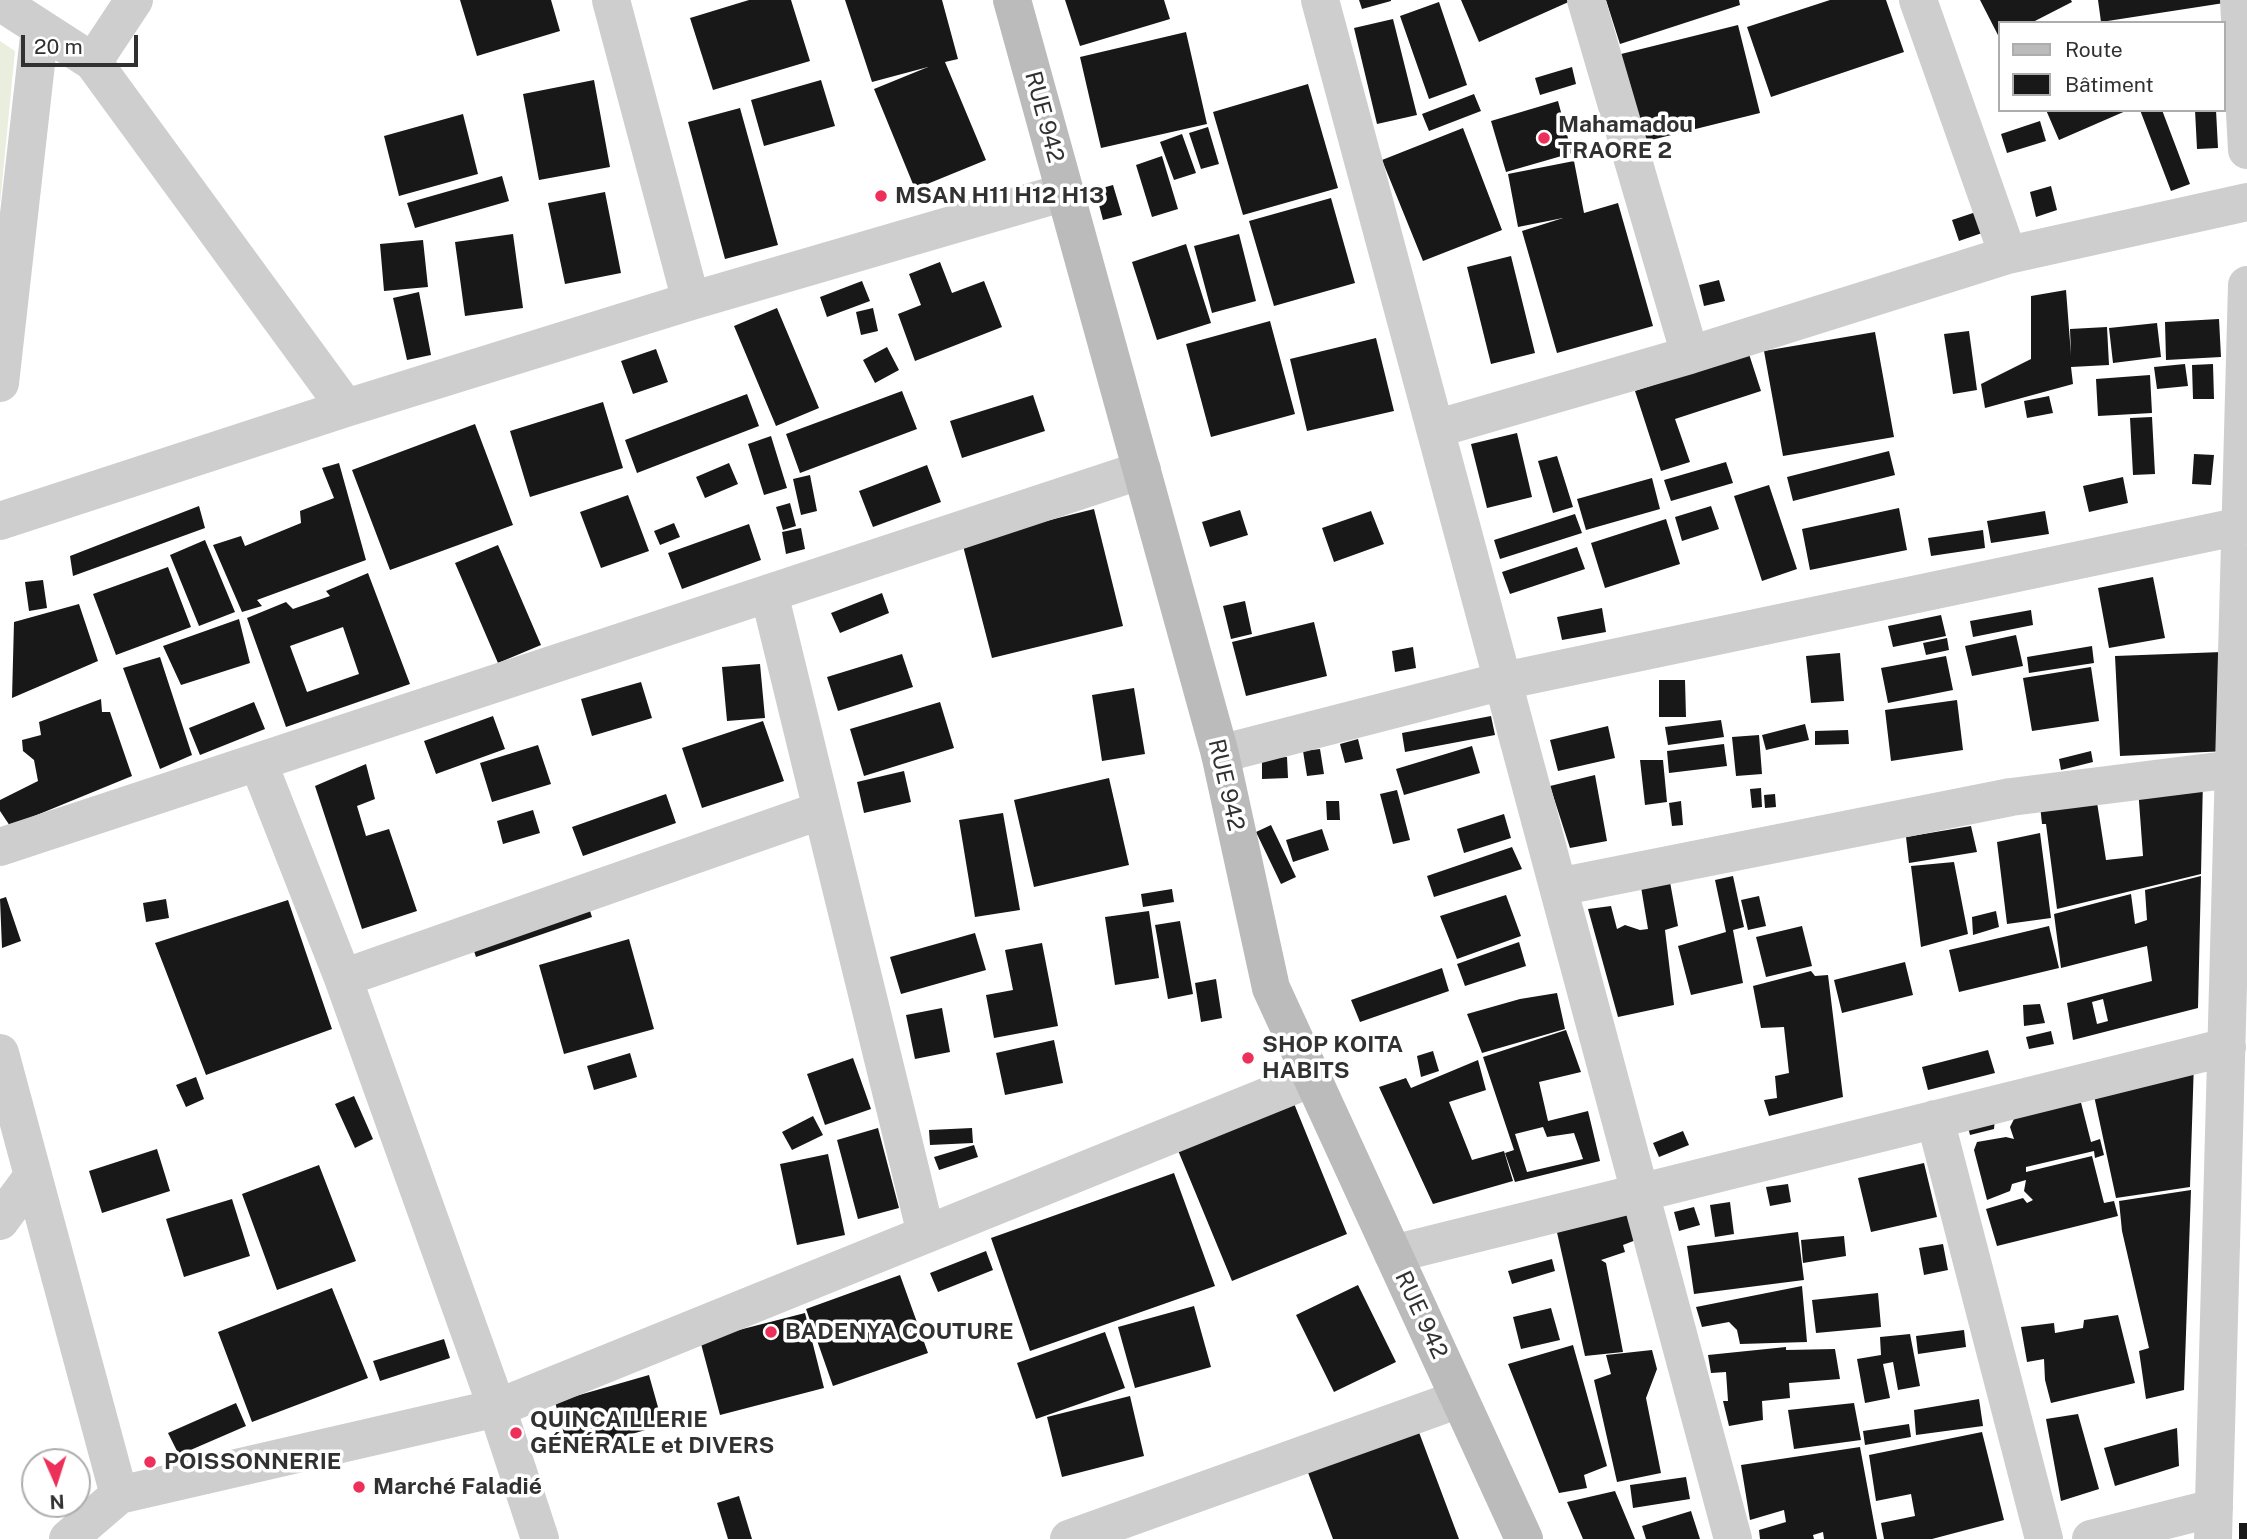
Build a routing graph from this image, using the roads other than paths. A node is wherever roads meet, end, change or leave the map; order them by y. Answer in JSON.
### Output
{"nodes":[{"id":1,"x":134,"y":0,"type":"edge"},
{"id":2,"x":611,"y":0,"type":"edge"},
{"id":3,"x":1012,"y":0,"type":"edge"},
{"id":4,"x":1320,"y":0,"type":"edge"},
{"id":5,"x":1586,"y":0,"type":"edge"},
{"id":6,"x":1918,"y":0,"type":"edge"},
{"id":7,"x":2239,"y":0,"type":"edge"},
{"id":8,"x":0,"y":2,"type":"edge"},
{"id":9,"x":40,"y":28,"type":"junction"},
{"id":10,"x":93,"y":62,"type":"junction"},
{"id":11,"x":2247,"y":150,"type":"edge"},
{"id":12,"x":1065,"y":192,"type":"junction"},
{"id":13,"x":2247,"y":202,"type":"edge"},
{"id":14,"x":2008,"y":255,"type":"junction"},
{"id":15,"x":2247,"y":285,"type":"edge"},
{"id":16,"x":691,"y":301,"type":"junction"},
{"id":17,"x":1690,"y":355,"type":"junction"},
{"id":18,"x":0,"y":383,"type":"edge"},
{"id":19,"x":346,"y":408,"type":"junction"},
{"id":20,"x":1435,"y":429,"type":"junction"},
{"id":21,"x":1142,"y":470,"type":"junction"},
{"id":22,"x":0,"y":520,"type":"edge"},
{"id":23,"x":2241,"y":526,"type":"junction"},
{"id":24,"x":2243,"y":564,"type":"edge"},
{"id":25,"x":769,"y":593,"type":"junction"},
{"id":26,"x":1503,"y":681,"type":"junction"},
{"id":27,"x":1220,"y":754,"type":"junction"},
{"id":28,"x":258,"y":762,"type":"junction"},
{"id":29,"x":2234,"y":769,"type":"junction"},
{"id":30,"x":821,"y":810,"type":"junction"},
{"id":31,"x":0,"y":847,"type":"edge"},
{"id":32,"x":2239,"y":856,"type":"edge"},
{"id":33,"x":1558,"y":887,"type":"junction"},
{"id":34,"x":343,"y":978,"type":"junction"},
{"id":35,"x":2227,"y":1047,"type":"junction"},
{"id":36,"x":0,"y":1053,"type":"edge"},
{"id":37,"x":1312,"y":1078,"type":"junction"},
{"id":38,"x":1935,"y":1119,"type":"junction"},
{"id":39,"x":2236,"y":1131,"type":"edge"},
{"id":40,"x":33,"y":1176,"type":"junction"},
{"id":41,"x":1640,"y":1191,"type":"junction"},
{"id":42,"x":0,"y":1221,"type":"edge"},
{"id":43,"x":926,"y":1234,"type":"junction"},
{"id":44,"x":1393,"y":1254,"type":"junction"},
{"id":45,"x":2232,"y":1386,"type":"edge"},
{"id":46,"x":1459,"y":1399,"type":"junction"},
{"id":47,"x":497,"y":1408,"type":"junction"},
{"id":48,"x":119,"y":1495,"type":"junction"},
{"id":49,"x":2214,"y":1523,"type":"edge"},
{"id":50,"x":68,"y":1539,"type":"edge"},
{"id":51,"x":540,"y":1539,"type":"edge"},
{"id":52,"x":1069,"y":1539,"type":"edge"},
{"id":53,"x":1524,"y":1539,"type":"edge"},
{"id":54,"x":1733,"y":1539,"type":"edge"},
{"id":55,"x":2044,"y":1539,"type":"edge"},
{"id":56,"x":2091,"y":1539,"type":"edge"}],
"edges":[{"from":1,"to":10,"type":"street"},
{"from":2,"to":16,"type":"street"},
{"from":3,"to":12,"type":"street","name":"RUE 942"},
{"from":4,"to":20,"type":"street"},
{"from":5,"to":17,"type":"street"},
{"from":6,"to":14,"type":"street"},
{"from":7,"to":11,"type":"street"},
{"from":8,"to":9,"type":"street"},
{"from":9,"to":10,"type":"street"},
{"from":9,"to":18,"type":"street"},
{"from":10,"to":19,"type":"street"},
{"from":12,"to":16,"type":"street"},
{"from":12,"to":21,"type":"street","name":"RUE 942"},
{"from":13,"to":14,"type":"street"},
{"from":14,"to":17,"type":"street"},
{"from":15,"to":23,"type":"street"},
{"from":16,"to":19,"type":"street"},
{"from":17,"to":20,"type":"street"},
{"from":19,"to":22,"type":"street"},
{"from":20,"to":26,"type":"street"},
{"from":21,"to":25,"type":"street"},
{"from":21,"to":27,"type":"street","name":"RUE 942"},
{"from":23,"to":24,"type":"street"},
{"from":23,"to":26,"type":"street"},
{"from":24,"to":29,"type":"street"},
{"from":25,"to":28,"type":"street"},
{"from":25,"to":30,"type":"street"},
{"from":26,"to":27,"type":"street"},
{"from":26,"to":33,"type":"street"},
{"from":27,"to":37,"type":"street","name":"RUE 942"},
{"from":28,"to":31,"type":"street"},
{"from":28,"to":34,"type":"street"},
{"from":29,"to":32,"type":"street"},
{"from":29,"to":33,"type":"street"},
{"from":30,"to":34,"type":"street"},
{"from":30,"to":43,"type":"street"},
{"from":32,"to":35,"type":"street"},
{"from":33,"to":41,"type":"street"},
{"from":34,"to":47,"type":"street"},
{"from":35,"to":38,"type":"street"},
{"from":35,"to":39,"type":"street"},
{"from":36,"to":40,"type":"street"},
{"from":37,"to":43,"type":"street"},
{"from":37,"to":44,"type":"street","name":"RUE 942"},
{"from":38,"to":41,"type":"street"},
{"from":38,"to":55,"type":"street"},
{"from":39,"to":45,"type":"street"},
{"from":40,"to":42,"type":"street"},
{"from":40,"to":48,"type":"street"},
{"from":41,"to":44,"type":"street"},
{"from":41,"to":54,"type":"street"},
{"from":43,"to":47,"type":"street"},
{"from":44,"to":46,"type":"street","name":"RUE 942"},
{"from":45,"to":49,"type":"street"},
{"from":46,"to":52,"type":"street"},
{"from":46,"to":53,"type":"street","name":"RUE 942"},
{"from":47,"to":48,"type":"street"},
{"from":47,"to":51,"type":"street"},
{"from":48,"to":50,"type":"street"},
{"from":49,"to":56,"type":"street"}]}
